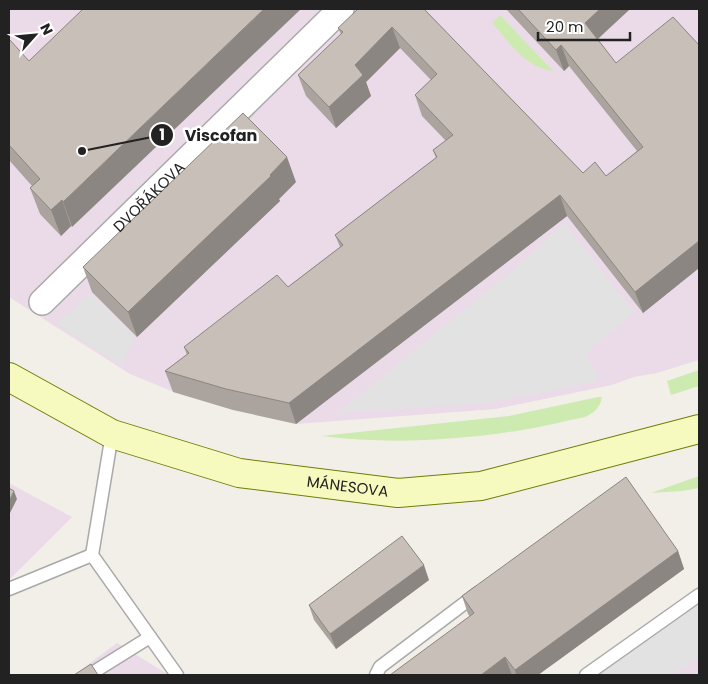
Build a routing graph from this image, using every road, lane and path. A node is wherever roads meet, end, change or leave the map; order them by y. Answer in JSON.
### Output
{"nodes":[{"id":1,"x":341,"y":9,"type":"edge"},
{"id":2,"x":42,"y":302,"type":"dead end"},
{"id":3,"x":9,"y":377,"type":"edge"},
{"id":4,"x":699,"y":429,"type":"edge"},
{"id":5,"x":112,"y":434,"type":"junction"},
{"id":6,"x":92,"y":555,"type":"junction"},
{"id":7,"x":487,"y":586,"type":"edge"},
{"id":8,"x":9,"y":589,"type":"edge"},
{"id":9,"x":699,"y":595,"type":"edge"},
{"id":10,"x":150,"y":637,"type":"junction"},
{"id":11,"x":89,"y":675,"type":"edge"},
{"id":12,"x":177,"y":675,"type":"edge"},
{"id":13,"x":376,"y":675,"type":"edge"},
{"id":14,"x":586,"y":675,"type":"edge"}],
"edges":[{"from":1,"to":2,"type":"street","name":"DVOŘÁKOVA"},
{"from":3,"to":5,"type":"main road","name":"MÁNESOVA"},
{"from":4,"to":5,"type":"main road","name":"MÁNESOVA"},
{"from":5,"to":6,"type":"lane"},
{"from":6,"to":8,"type":"lane"},
{"from":6,"to":10,"type":"lane"},
{"from":7,"to":13,"type":"lane"},
{"from":9,"to":14,"type":"lane"},
{"from":10,"to":11,"type":"lane"},
{"from":10,"to":12,"type":"lane"}]}
